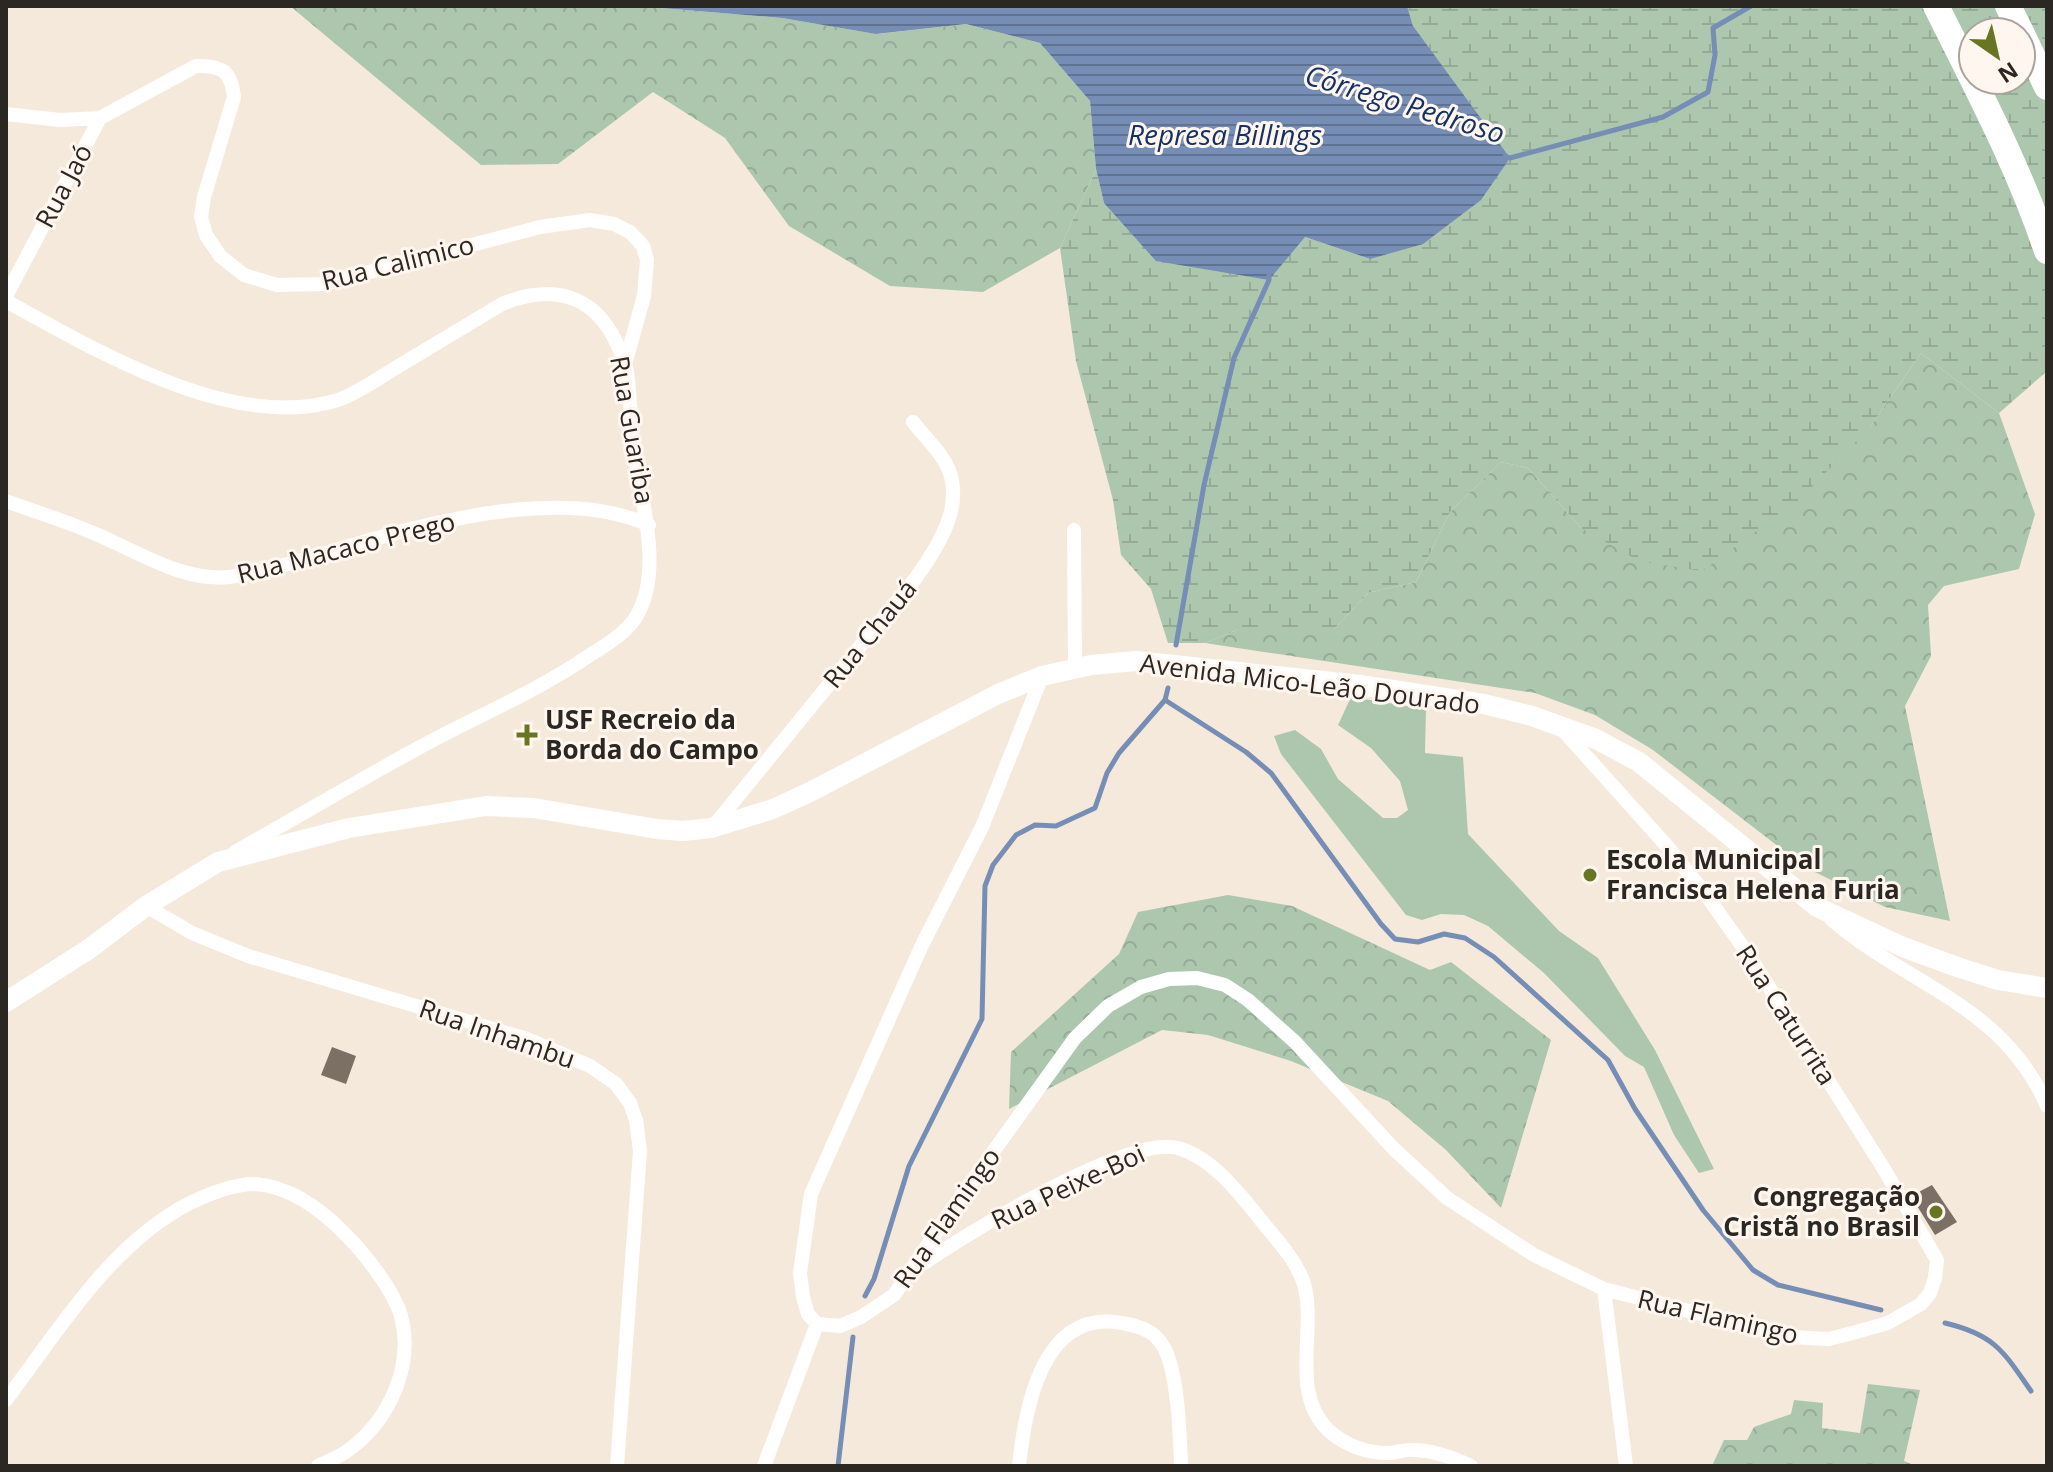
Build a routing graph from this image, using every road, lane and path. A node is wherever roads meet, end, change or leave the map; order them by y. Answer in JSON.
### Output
{"nodes":[{"id":1,"x":1936,"y":6,"type":"edge"},
{"id":2,"x":2037,"y":66,"type":"edge"},
{"id":3,"x":2047,"y":87,"type":"edge"},
{"id":4,"x":6,"y":114,"type":"edge"},
{"id":5,"x":100,"y":118,"type":"junction"},
{"id":6,"x":2047,"y":251,"type":"edge"},
{"id":7,"x":6,"y":298,"type":"edge"},
{"id":8,"x":625,"y":364,"type":"junction"},
{"id":9,"x":913,"y":422,"type":"dead end"},
{"id":10,"x":6,"y":501,"type":"edge"},
{"id":11,"x":649,"y":525,"type":"junction"},
{"id":12,"x":1074,"y":530,"type":"dead end"},
{"id":13,"x":1075,"y":669,"type":"junction"},
{"id":14,"x":1042,"y":676,"type":"junction"},
{"id":15,"x":1561,"y":727,"type":"junction"},
{"id":16,"x":1617,"y":749,"type":"junction"},
{"id":17,"x":1613,"y":786,"type":"junction"},
{"id":18,"x":711,"y":828,"type":"junction"},
{"id":19,"x":218,"y":862,"type":"junction"},
{"id":20,"x":146,"y":906,"type":"junction"},
{"id":21,"x":1817,"y":907,"type":"junction"},
{"id":22,"x":2047,"y":988,"type":"edge"},
{"id":23,"x":6,"y":1002,"type":"edge"},
{"id":24,"x":2047,"y":1106,"type":"edge"},
{"id":25,"x":1937,"y":1260,"type":"joint"},
{"id":26,"x":910,"y":1273,"type":"junction"},
{"id":27,"x":1604,"y":1289,"type":"junction"},
{"id":28,"x":817,"y":1324,"type":"junction"},
{"id":29,"x":6,"y":1400,"type":"edge"},
{"id":30,"x":1413,"y":1450,"type":"junction"},
{"id":31,"x":318,"y":1466,"type":"edge"},
{"id":32,"x":617,"y":1466,"type":"edge"},
{"id":33,"x":764,"y":1466,"type":"edge"},
{"id":34,"x":1019,"y":1466,"type":"edge"},
{"id":35,"x":1181,"y":1466,"type":"edge"},
{"id":36,"x":1402,"y":1466,"type":"edge"},
{"id":37,"x":1471,"y":1466,"type":"edge"},
{"id":38,"x":1626,"y":1466,"type":"edge"}],
"edges":[{"from":1,"to":6,"type":"highway"},
{"from":2,"to":3,"type":"highway"},
{"from":4,"to":5,"type":"street","name":"Rua Calimico"},
{"from":5,"to":7,"type":"street","name":"Rua Jaó"},
{"from":5,"to":8,"type":"street","name":"Rua Calimico"},
{"from":7,"to":8,"type":"street","name":"Rua Guariba"},
{"from":8,"to":11,"type":"street","name":"Rua Guariba"},
{"from":9,"to":18,"type":"street","name":"Rua Chauá"},
{"from":10,"to":11,"type":"street","name":"Rua Macaco Prego"},
{"from":11,"to":19,"type":"street","name":"Rua Guariba"},
{"from":12,"to":13,"type":"street"},
{"from":13,"to":14,"type":"street","name":"Avenida Mico-Leão Dourado"},
{"from":13,"to":15,"type":"street","name":"Avenida Mico-Leão Dourado"},
{"from":14,"to":18,"type":"street","name":"Avenida Mico-Leão Dourado"},
{"from":14,"to":28,"type":"street"},
{"from":15,"to":16,"type":"street","name":"Avenida Mico-Leão Dourado"},
{"from":15,"to":17,"type":"street","name":"Rua Caturrita"},
{"from":16,"to":17,"type":"street"},
{"from":16,"to":21,"type":"street","name":"Avenida Mico-Leão Dourado"},
{"from":17,"to":25,"type":"street","name":"Rua Caturrita"},
{"from":18,"to":19,"type":"street","name":"Avenida Mico-Leão Dourado"},
{"from":19,"to":20,"type":"street","name":"Avenida Mico-Leão Dourado"},
{"from":20,"to":23,"type":"street","name":"Avenida Mico-Leão Dourado"},
{"from":20,"to":32,"type":"street","name":"Rua Inhambu"},
{"from":21,"to":22,"type":"street","name":"Avenida Mico-Leão Dourado"},
{"from":21,"to":24,"type":"street"},
{"from":25,"to":27,"type":"street","name":"Rua Flamingo"},
{"from":26,"to":27,"type":"street","name":"Rua Flamingo"},
{"from":26,"to":28,"type":"street","name":"Rua Flamingo"},
{"from":26,"to":30,"type":"street","name":"Rua Peixe-Boi"},
{"from":27,"to":38,"type":"street","name":"Rua Flamingo"},
{"from":28,"to":33,"type":"street"},
{"from":29,"to":31,"type":"street"},
{"from":30,"to":36,"type":"street"},
{"from":30,"to":37,"type":"street","name":"Rua Peixe-Boi"},
{"from":34,"to":35,"type":"street"}]}
